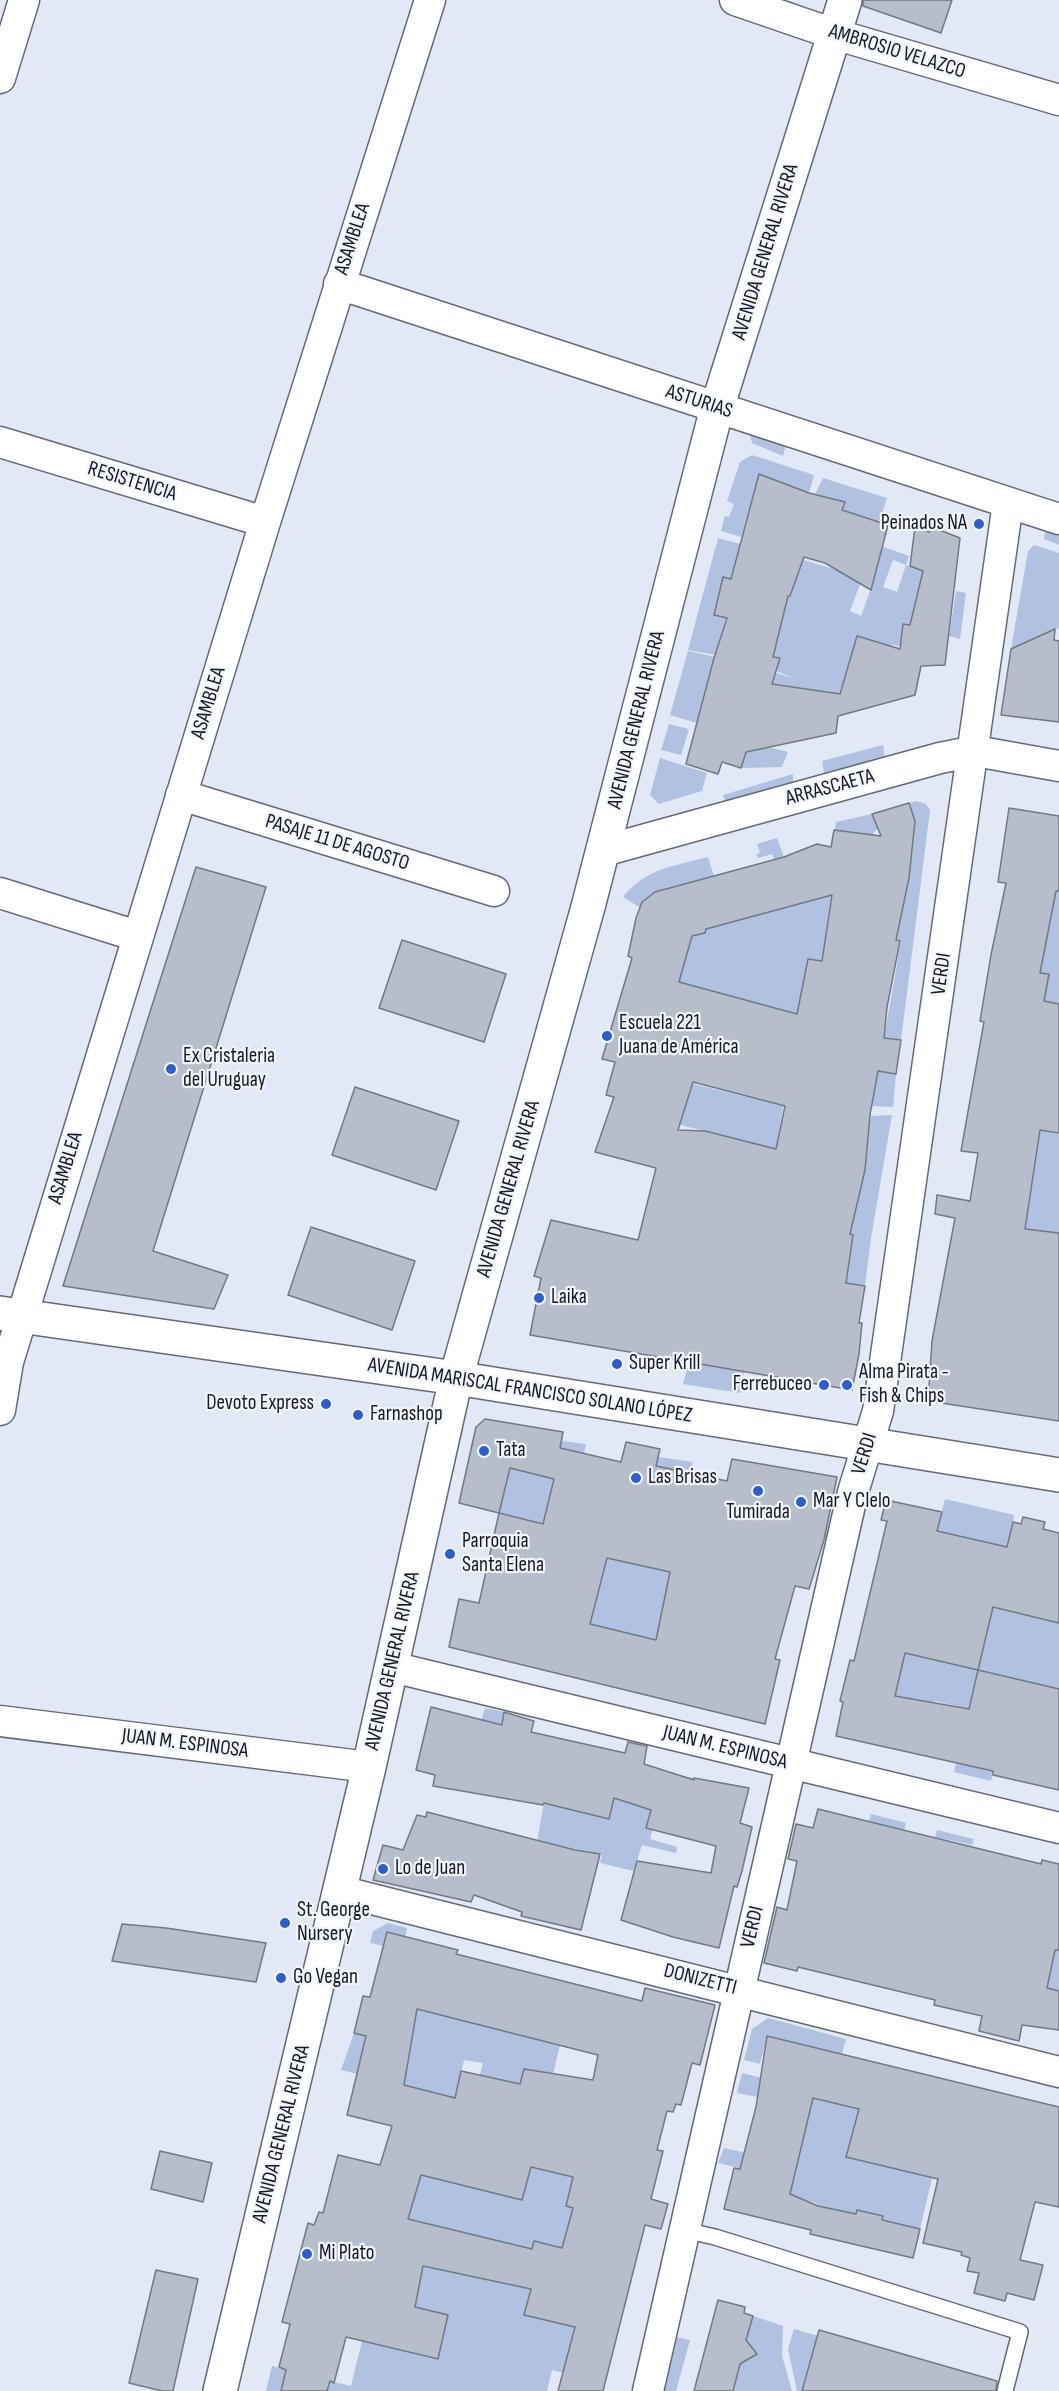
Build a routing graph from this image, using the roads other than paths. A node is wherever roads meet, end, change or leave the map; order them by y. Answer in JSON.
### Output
{"nodes":[{"id":1,"x":24,"y":0,"type":"edge"},
{"id":2,"x":430,"y":0,"type":"edge"},
{"id":3,"x":735,"y":0,"type":"edge"},
{"id":4,"x":845,"y":0,"type":"edge"},
{"id":5,"x":834,"y":34,"type":"junction"},
{"id":6,"x":0,"y":78,"type":"edge"},
{"id":7,"x":1059,"y":100,"type":"edge"},
{"id":8,"x":339,"y":284,"type":"junction"},
{"id":9,"x":717,"y":408,"type":"junction"},
{"id":10,"x":0,"y":442,"type":"edge"},
{"id":11,"x":1008,"y":503,"type":"junction"},
{"id":12,"x":1059,"y":519,"type":"edge"},
{"id":13,"x":265,"y":522,"type":"junction"},
{"id":14,"x":975,"y":751,"type":"junction"},
{"id":15,"x":1059,"y":766,"type":"edge"},
{"id":16,"x":181,"y":795,"type":"junction"},
{"id":17,"x":603,"y":851,"type":"junction"},
{"id":18,"x":494,"y":891,"type":"dead end"},
{"id":19,"x":0,"y":893,"type":"edge"},
{"id":20,"x":137,"y":936,"type":"junction"},
{"id":21,"x":11,"y":1314,"type":"edge"},
{"id":22,"x":456,"y":1378,"type":"junction"},
{"id":23,"x":0,"y":1410,"type":"edge"},
{"id":24,"x":868,"y":1445,"type":"junction"},
{"id":25,"x":1059,"y":1475,"type":"edge"},
{"id":26,"x":392,"y":1666,"type":"junction"},
{"id":27,"x":0,"y":1721,"type":"edge"},
{"id":28,"x":792,"y":1764,"type":"junction"},
{"id":29,"x":369,"y":1767,"type":"junction"},
{"id":30,"x":1059,"y":1828,"type":"edge"},
{"id":31,"x":340,"y":1891,"type":"junction"},
{"id":32,"x":739,"y":1989,"type":"junction"},
{"id":33,"x":1059,"y":2072,"type":"edge"},
{"id":34,"x":684,"y":2230,"type":"junction"},
{"id":35,"x":220,"y":2391,"type":"edge"},
{"id":36,"x":648,"y":2391,"type":"edge"},
{"id":37,"x":1005,"y":2391,"type":"edge"}],
"edges":[{"from":1,"to":6,"type":"street"},
{"from":2,"to":8,"type":"street","name":"ASAMBLEA"},
{"from":3,"to":5,"type":"street","name":"AMBROSIO VELAZCO"},
{"from":4,"to":5,"type":"main road","name":"AVENIDA GENERAL RIVERA"},
{"from":5,"to":7,"type":"street","name":"AMBROSIO VELAZCO"},
{"from":5,"to":9,"type":"main road","name":"AVENIDA GENERAL RIVERA"},
{"from":8,"to":9,"type":"street","name":"ASTURIAS"},
{"from":8,"to":13,"type":"street","name":"ASAMBLEA"},
{"from":9,"to":11,"type":"street","name":"ASTURIAS"},
{"from":9,"to":17,"type":"main road","name":"AVENIDA GENERAL RIVERA"},
{"from":10,"to":13,"type":"street","name":"RESISTENCIA"},
{"from":11,"to":12,"type":"street","name":"ASTURIAS"},
{"from":11,"to":14,"type":"street","name":"VERDI"},
{"from":13,"to":16,"type":"street","name":"ASAMBLEA"},
{"from":14,"to":15,"type":"street","name":"ARRASCAETA"},
{"from":14,"to":17,"type":"street","name":"ARRASCAETA"},
{"from":14,"to":24,"type":"street","name":"VERDI"},
{"from":16,"to":18,"type":"street","name":"PASAJE 11 DE AGOSTO"},
{"from":16,"to":20,"type":"street","name":"ASAMBLEA"},
{"from":17,"to":22,"type":"main road","name":"AVENIDA GENERAL RIVERA"},
{"from":19,"to":20,"type":"street"},
{"from":20,"to":21,"type":"street","name":"ASAMBLEA"},
{"from":21,"to":22,"type":"main road","name":"AVENIDA MARISCAL FRANCISCO SOLANO LÓPEZ"},
{"from":21,"to":23,"type":"street","name":"ASAMBLEA"},
{"from":22,"to":24,"type":"main road","name":"AVENIDA MARISCAL FRANCISCO SOLANO LÓPEZ"},
{"from":22,"to":26,"type":"main road","name":"AVENIDA GENERAL RIVERA"},
{"from":24,"to":25,"type":"main road","name":"AVENIDA MARISCAL FRANCISCO SOLANO LÓPEZ"},
{"from":24,"to":28,"type":"street","name":"VERDI"},
{"from":26,"to":28,"type":"street","name":"JUAN M. ESPINOSA"},
{"from":26,"to":29,"type":"main road","name":"AVENIDA GENERAL RIVERA"},
{"from":27,"to":29,"type":"street","name":"JUAN M. ESPINOSA"},
{"from":28,"to":30,"type":"street","name":"JUAN M. ESPINOSA"},
{"from":28,"to":32,"type":"street","name":"VERDI"},
{"from":29,"to":31,"type":"main road","name":"AVENIDA GENERAL RIVERA"},
{"from":31,"to":32,"type":"street","name":"DONIZETTI"},
{"from":31,"to":35,"type":"main road","name":"AVENIDA GENERAL RIVERA"},
{"from":32,"to":33,"type":"street","name":"DONIZETTI"},
{"from":32,"to":34,"type":"street","name":"VERDI"},
{"from":34,"to":36,"type":"street","name":"VERDI"},
{"from":34,"to":37,"type":"lane"}]}
